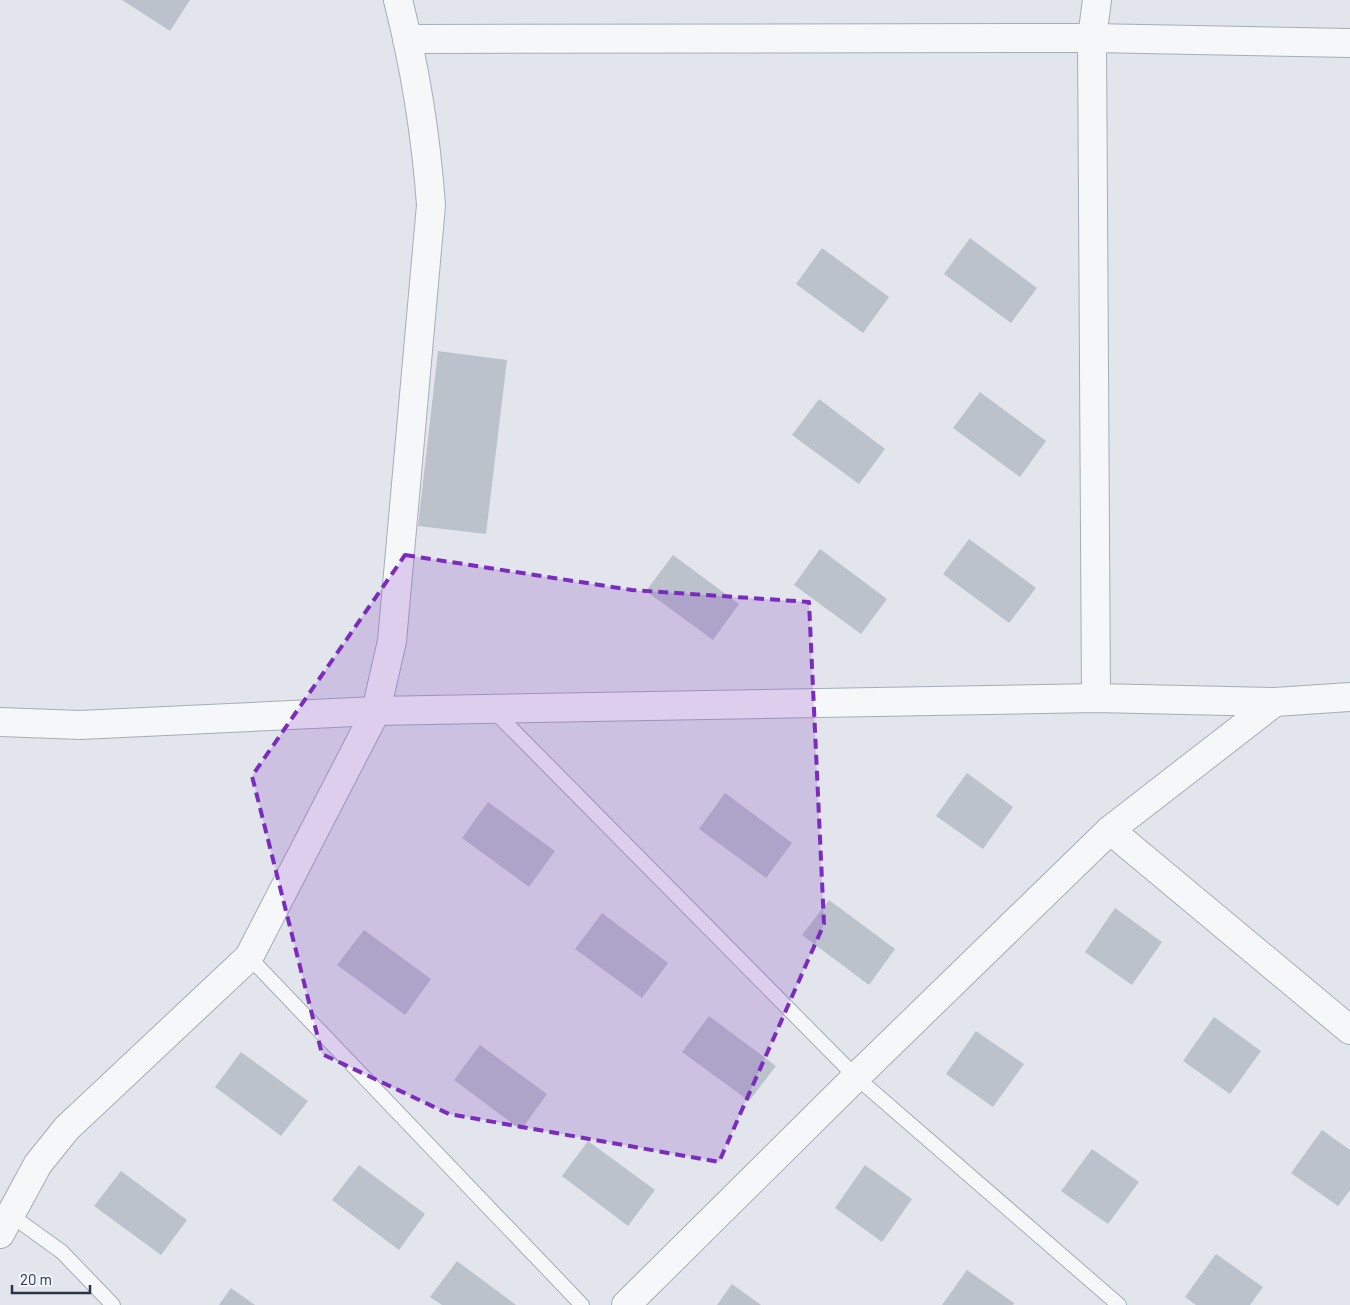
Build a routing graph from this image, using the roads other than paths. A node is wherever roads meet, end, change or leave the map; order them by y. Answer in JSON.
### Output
{"nodes":[{"id":1,"x":398,"y":0,"type":"edge"},
{"id":2,"x":1097,"y":0,"type":"edge"},
{"id":3,"x":1092,"y":38,"type":"junction"},
{"id":4,"x":408,"y":39,"type":"junction"},
{"id":5,"x":1350,"y":44,"type":"edge"},
{"id":6,"x":1350,"y":697,"type":"edge"},
{"id":7,"x":1096,"y":698,"type":"junction"},
{"id":8,"x":1275,"y":702,"type":"junction"},
{"id":9,"x":493,"y":710,"type":"junction"},
{"id":10,"x":376,"y":711,"type":"junction"},
{"id":11,"x":0,"y":722,"type":"edge"},
{"id":12,"x":1110,"y":830,"type":"junction"},
{"id":13,"x":249,"y":957,"type":"junction"},
{"id":14,"x":1350,"y":1030,"type":"edge"},
{"id":15,"x":856,"y":1077,"type":"junction"},
{"id":16,"x":6,"y":1225,"type":"edge"},
{"id":17,"x":113,"y":1305,"type":"edge"},
{"id":18,"x":582,"y":1305,"type":"edge"},
{"id":19,"x":626,"y":1305,"type":"edge"},
{"id":20,"x":1119,"y":1305,"type":"edge"}],
"edges":[{"from":1,"to":4,"type":"street"},
{"from":2,"to":3,"type":"street"},
{"from":3,"to":4,"type":"street"},
{"from":3,"to":5,"type":"street"},
{"from":3,"to":7,"type":"street"},
{"from":4,"to":10,"type":"street"},
{"from":6,"to":8,"type":"street"},
{"from":7,"to":8,"type":"street"},
{"from":7,"to":9,"type":"street"},
{"from":8,"to":12,"type":"street"},
{"from":9,"to":10,"type":"street"},
{"from":9,"to":15,"type":"lane"},
{"from":10,"to":11,"type":"street"},
{"from":10,"to":13,"type":"street"},
{"from":12,"to":14,"type":"street"},
{"from":12,"to":15,"type":"street"},
{"from":13,"to":16,"type":"street"},
{"from":13,"to":18,"type":"lane"},
{"from":15,"to":19,"type":"street"},
{"from":15,"to":20,"type":"lane"},
{"from":16,"to":17,"type":"lane"}]}
